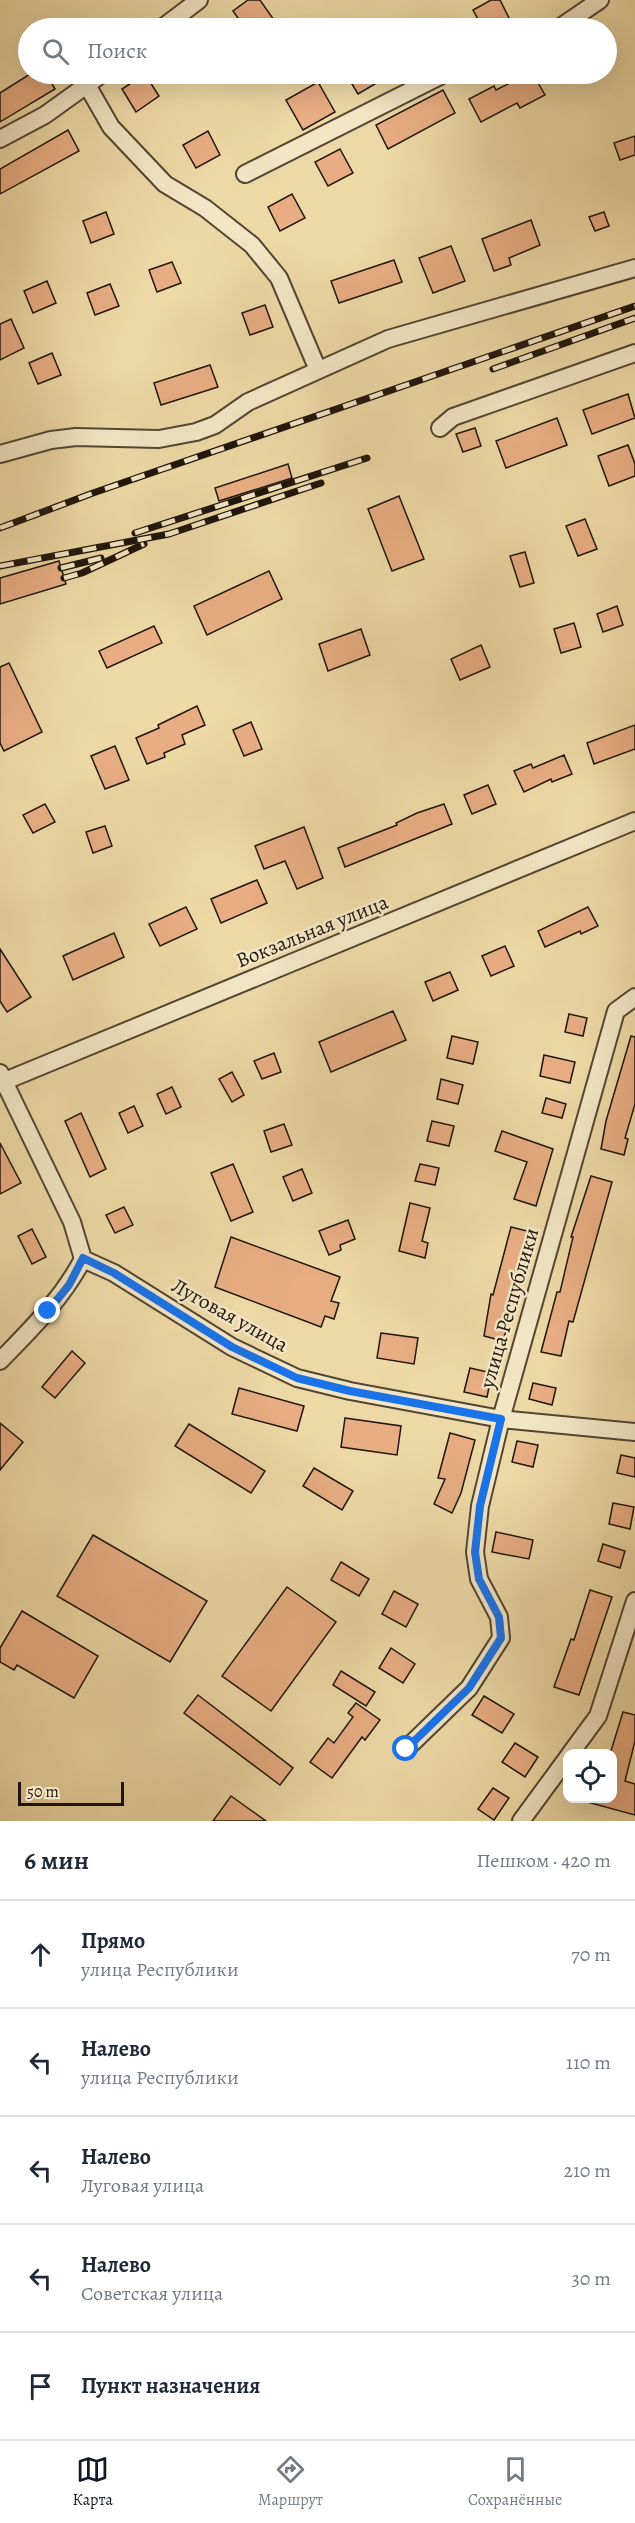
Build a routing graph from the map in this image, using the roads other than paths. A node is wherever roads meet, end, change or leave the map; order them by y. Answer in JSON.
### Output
{"nodes":[{"id":1,"x":199,"y":0,"type":"edge"},
{"id":2,"x":600,"y":0,"type":"edge"},
{"id":3,"x":175,"y":18,"type":"edge"},
{"id":4,"x":574,"y":18,"type":"edge"},
{"id":5,"x":424,"y":84,"type":"edge"},
{"id":6,"x":87,"y":85,"type":"joint"},
{"id":7,"x":0,"y":139,"type":"edge"},
{"id":8,"x":245,"y":174,"type":"dead end"},
{"id":9,"x":635,"y":268,"type":"edge"},
{"id":10,"x":635,"y":353,"type":"edge"},
{"id":11,"x":318,"y":370,"type":"junction"},
{"id":12,"x":440,"y":428,"type":"dead end"},
{"id":13,"x":0,"y":454,"type":"edge"},
{"id":14,"x":635,"y":820,"type":"edge"},
{"id":15,"x":635,"y":997,"type":"edge"},
{"id":16,"x":3,"y":1077,"type":"edge"},
{"id":17,"x":83,"y":1258,"type":"junction"},
{"id":18,"x":0,"y":1361,"type":"edge"},
{"id":19,"x":501,"y":1419,"type":"junction"},
{"id":20,"x":635,"y":1432,"type":"edge"},
{"id":21,"x":635,"y":1601,"type":"edge"},
{"id":22,"x":406,"y":1749,"type":"dead end"},
{"id":23,"x":574,"y":1749,"type":"edge"},
{"id":24,"x":563,"y":1763,"type":"edge"},
{"id":25,"x":521,"y":1821,"type":"edge"}],
"edges":[{"from":1,"to":3,"type":"street"},
{"from":2,"to":4,"type":"street"},
{"from":5,"to":8,"type":"street"},
{"from":6,"to":7,"type":"street"},
{"from":6,"to":11,"type":"street"},
{"from":9,"to":11,"type":"street"},
{"from":10,"to":12,"type":"street"},
{"from":11,"to":13,"type":"street"},
{"from":14,"to":16,"type":"street","name":"Вокзальная улица"},
{"from":15,"to":19,"type":"street","name":"улица Республики"},
{"from":16,"to":17,"type":"street"},
{"from":17,"to":18,"type":"street"},
{"from":17,"to":19,"type":"street","name":"Луговая улица"},
{"from":19,"to":20,"type":"street","name":"Луговая улица"},
{"from":19,"to":22,"type":"street","name":"улица Республики"},
{"from":21,"to":23,"type":"street"},
{"from":24,"to":25,"type":"street"}]}
